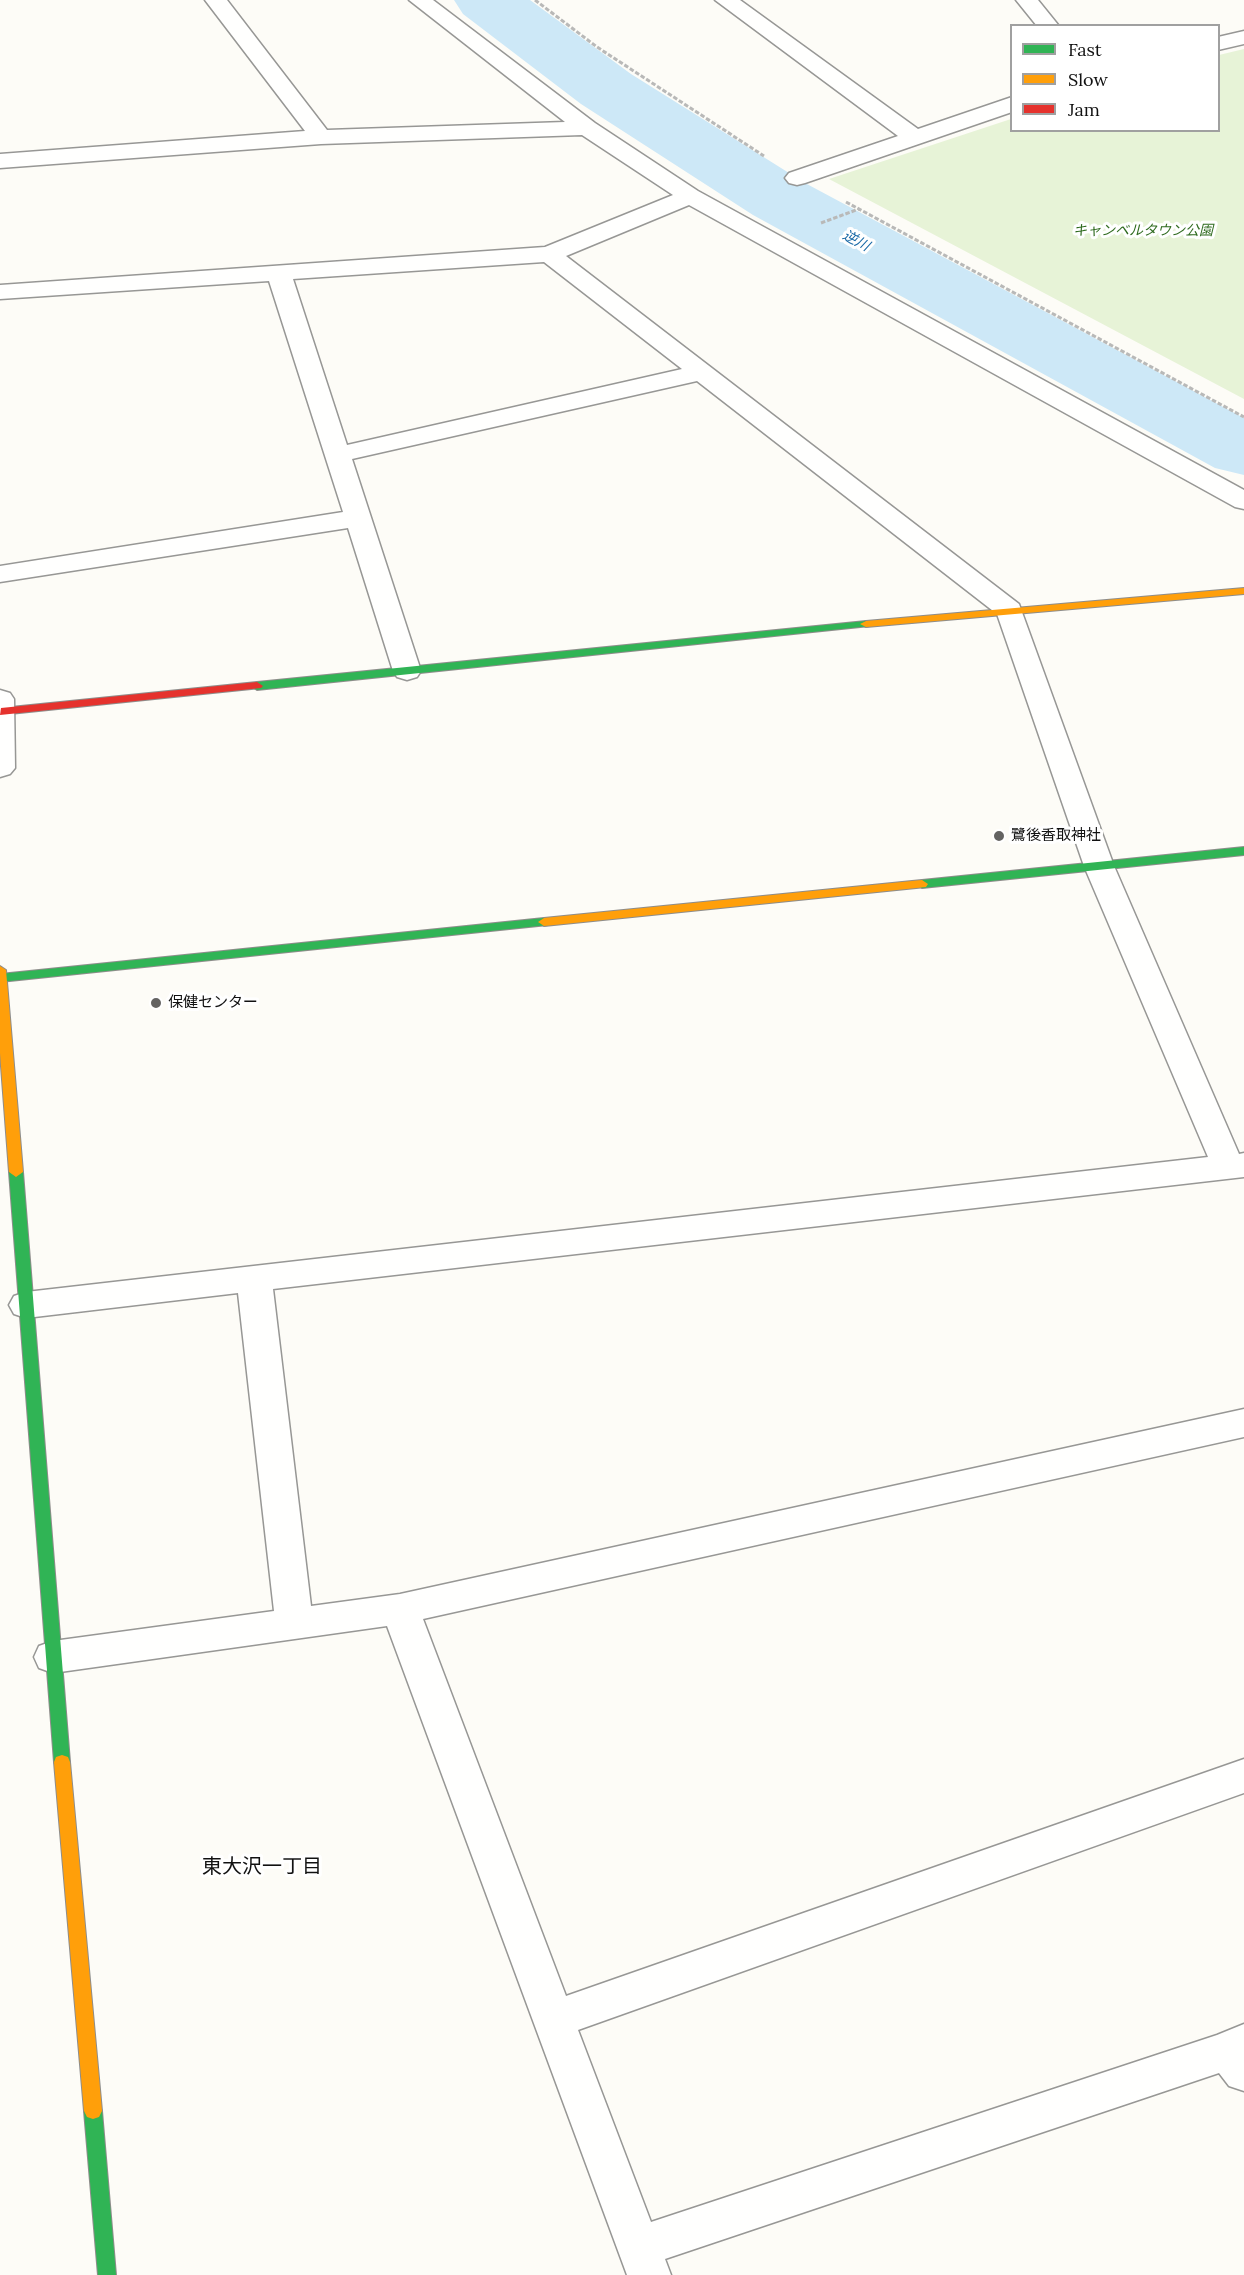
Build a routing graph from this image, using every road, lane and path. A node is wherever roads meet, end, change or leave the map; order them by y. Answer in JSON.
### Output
{"nodes":[{"id":1,"x":216,"y":0,"type":"edge"},
{"id":2,"x":420,"y":0,"type":"edge"},
{"id":3,"x":535,"y":0,"type":"edge"},
{"id":4,"x":726,"y":0,"type":"edge"},
{"id":5,"x":1027,"y":0,"type":"edge"},
{"id":6,"x":1046,"y":24,"type":"edge"},
{"id":7,"x":1244,"y":37,"type":"edge"},
{"id":8,"x":1220,"y":43,"type":"edge"},
{"id":9,"x":1010,"y":104,"type":"edge"},
{"id":10,"x":587,"y":128,"type":"junction"},
{"id":11,"x":321,"y":137,"type":"junction"},
{"id":12,"x":915,"y":138,"type":"junction"},
{"id":13,"x":0,"y":161,"type":"edge"},
{"id":14,"x":797,"y":178,"type":"junction"},
{"id":15,"x":690,"y":196,"type":"junction"},
{"id":16,"x":860,"y":208,"type":"junction"},
{"id":17,"x":843,"y":215,"type":"dead end"},
{"id":18,"x":549,"y":254,"type":"junction"},
{"id":19,"x":279,"y":273,"type":"junction"},
{"id":20,"x":0,"y":292,"type":"edge"},
{"id":21,"x":701,"y":372,"type":"junction"},
{"id":22,"x":1244,"y":417,"type":"edge"},
{"id":23,"x":337,"y":455,"type":"junction"},
{"id":24,"x":1244,"y":501,"type":"edge"},
{"id":25,"x":358,"y":518,"type":"junction"},
{"id":26,"x":0,"y":574,"type":"edge"},
{"id":27,"x":1244,"y":591,"type":"edge"},
{"id":28,"x":1009,"y":610,"type":"junction"},
{"id":29,"x":407,"y":671,"type":"junction"},
{"id":30,"x":0,"y":699,"type":"edge"},
{"id":31,"x":1,"y":712,"type":"edge"},
{"id":32,"x":0,"y":768,"type":"edge"},
{"id":33,"x":1244,"y":851,"type":"edge"},
{"id":34,"x":1099,"y":866,"type":"junction"},
{"id":35,"x":0,"y":970,"type":"edge"},
{"id":36,"x":0,"y":978,"type":"edge"},
{"id":37,"x":1236,"y":1165,"type":"edge"},
{"id":38,"x":254,"y":1278,"type":"junction"},
{"id":39,"x":26,"y":1305,"type":"junction"},
{"id":40,"x":1244,"y":1422,"type":"edge"},
{"id":41,"x":400,"y":1609,"type":"junction"},
{"id":42,"x":294,"y":1624,"type":"junction"},
{"id":43,"x":53,"y":1657,"type":"junction"},
{"id":44,"x":1244,"y":1776,"type":"edge"},
{"id":45,"x":552,"y":2020,"type":"junction"},
{"id":46,"x":1238,"y":2055,"type":"edge"},
{"id":47,"x":643,"y":2261,"type":"edge"},
{"id":48,"x":107,"y":2275,"type":"edge"}],
"edges":[{"from":1,"to":11,"type":"street"},
{"from":2,"to":10,"type":"street"},
{"from":3,"to":14,"type":"path"},
{"from":4,"to":12,"type":"street"},
{"from":5,"to":6,"type":"street"},
{"from":7,"to":8,"type":"street"},
{"from":9,"to":12,"type":"street"},
{"from":10,"to":11,"type":"street"},
{"from":10,"to":15,"type":"street"},
{"from":11,"to":13,"type":"street"},
{"from":12,"to":14,"type":"street"},
{"from":14,"to":16,"type":"path"},
{"from":15,"to":18,"type":"street"},
{"from":15,"to":24,"type":"street"},
{"from":16,"to":17,"type":"path"},
{"from":16,"to":22,"type":"path"},
{"from":18,"to":19,"type":"street"},
{"from":18,"to":21,"type":"street"},
{"from":19,"to":20,"type":"street"},
{"from":19,"to":23,"type":"street"},
{"from":21,"to":23,"type":"street"},
{"from":21,"to":28,"type":"street"},
{"from":23,"to":25,"type":"street"},
{"from":25,"to":26,"type":"street"},
{"from":25,"to":29,"type":"street"},
{"from":27,"to":28,"type":"street"},
{"from":28,"to":29,"type":"street"},
{"from":28,"to":34,"type":"street"},
{"from":29,"to":31,"type":"street"},
{"from":30,"to":31,"type":"street"},
{"from":31,"to":32,"type":"street"},
{"from":33,"to":34,"type":"street"},
{"from":34,"to":36,"type":"street"},
{"from":34,"to":37,"type":"street"},
{"from":35,"to":36,"type":"street"},
{"from":36,"to":39,"type":"street"},
{"from":37,"to":38,"type":"street"},
{"from":38,"to":39,"type":"street"},
{"from":38,"to":42,"type":"street"},
{"from":39,"to":43,"type":"street"},
{"from":40,"to":41,"type":"street"},
{"from":41,"to":42,"type":"street"},
{"from":41,"to":45,"type":"street"},
{"from":42,"to":43,"type":"street"},
{"from":43,"to":48,"type":"street"},
{"from":44,"to":45,"type":"street"},
{"from":45,"to":47,"type":"street"},
{"from":46,"to":47,"type":"street"}]}
